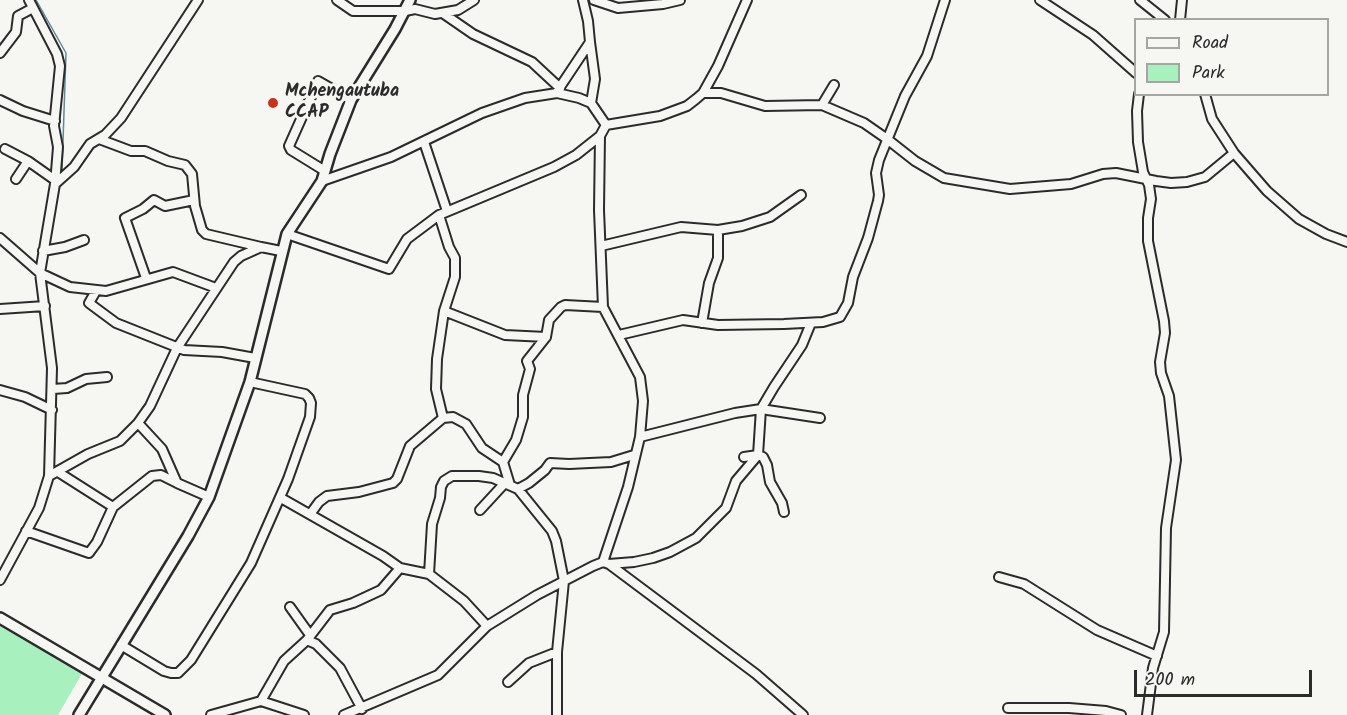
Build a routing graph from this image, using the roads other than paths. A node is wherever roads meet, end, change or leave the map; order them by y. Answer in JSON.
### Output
{"nodes":[{"id":1,"x":40,"y":0,"type":"edge"},
{"id":2,"x":198,"y":0,"type":"edge"},
{"id":3,"x":337,"y":0,"type":"edge"},
{"id":4,"x":410,"y":0,"type":"edge"},
{"id":5,"x":474,"y":0,"type":"edge"},
{"id":6,"x":583,"y":0,"type":"edge"},
{"id":7,"x":594,"y":0,"type":"edge"},
{"id":8,"x":680,"y":0,"type":"edge"},
{"id":9,"x":747,"y":0,"type":"edge"},
{"id":10,"x":945,"y":0,"type":"edge"},
{"id":11,"x":1040,"y":0,"type":"edge"},
{"id":12,"x":1140,"y":0,"type":"edge"},
{"id":13,"x":1182,"y":0,"type":"edge"},
{"id":14,"x":31,"y":4,"type":"edge"},
{"id":15,"x":405,"y":11,"type":"junction"},
{"id":16,"x":444,"y":14,"type":"junction"},
{"id":17,"x":1162,"y":18,"type":"edge"},
{"id":18,"x":1180,"y":18,"type":"edge"},
{"id":19,"x":590,"y":42,"type":"junction"},
{"id":20,"x":0,"y":53,"type":"edge"},
{"id":21,"x":1134,"y":71,"type":"edge"},
{"id":22,"x":834,"y":85,"type":"dead end"},
{"id":23,"x":558,"y":91,"type":"junction"},
{"id":24,"x":703,"y":93,"type":"junction"},
{"id":25,"x":1139,"y":96,"type":"edge"},
{"id":26,"x":1205,"y":96,"type":"edge"},
{"id":27,"x":0,"y":100,"type":"edge"},
{"id":28,"x":351,"y":100,"type":"junction"},
{"id":29,"x":591,"y":104,"type":"junction"},
{"id":30,"x":822,"y":105,"type":"junction"},
{"id":31,"x":55,"y":121,"type":"junction"},
{"id":32,"x":606,"y":125,"type":"junction"},
{"id":33,"x":600,"y":136,"type":"junction"},
{"id":34,"x":99,"y":139,"type":"junction"},
{"id":35,"x":887,"y":139,"type":"junction"},
{"id":36,"x":424,"y":142,"type":"junction"},
{"id":37,"x":5,"y":149,"type":"dead end"},
{"id":38,"x":1234,"y":153,"type":"junction"},
{"id":39,"x":28,"y":161,"type":"junction"},
{"id":40,"x":325,"y":171,"type":"junction"},
{"id":41,"x":16,"y":179,"type":"dead end"},
{"id":42,"x":1146,"y":179,"type":"junction"},
{"id":43,"x":322,"y":181,"type":"junction"},
{"id":44,"x":55,"y":182,"type":"junction"},
{"id":45,"x":801,"y":195,"type":"dead end"},
{"id":46,"x":194,"y":200,"type":"junction"},
{"id":47,"x":447,"y":211,"type":"junction"},
{"id":48,"x":439,"y":215,"type":"junction"},
{"id":49,"x":718,"y":230,"type":"junction"},
{"id":50,"x":286,"y":234,"type":"junction"},
{"id":51,"x":0,"y":238,"type":"edge"},
{"id":52,"x":84,"y":240,"type":"dead end"},
{"id":53,"x":1347,"y":242,"type":"edge"},
{"id":54,"x":602,"y":246,"type":"junction"},
{"id":55,"x":261,"y":247,"type":"junction"},
{"id":56,"x":43,"y":251,"type":"junction"},
{"id":57,"x":281,"y":251,"type":"junction"},
{"id":58,"x":40,"y":273,"type":"junction"},
{"id":59,"x":146,"y":278,"type":"junction"},
{"id":60,"x":216,"y":288,"type":"junction"},
{"id":61,"x":96,"y":291,"type":"junction"},
{"id":62,"x":45,"y":306,"type":"junction"},
{"id":63,"x":603,"y":307,"type":"junction"},
{"id":64,"x":0,"y":309,"type":"edge"},
{"id":65,"x":444,"y":311,"type":"junction"},
{"id":66,"x":702,"y":323,"type":"junction"},
{"id":67,"x":811,"y":323,"type":"junction"},
{"id":68,"x":619,"y":335,"type":"junction"},
{"id":69,"x":546,"y":337,"type":"junction"},
{"id":70,"x":177,"y":348,"type":"junction"},
{"id":71,"x":255,"y":358,"type":"junction"},
{"id":72,"x":107,"y":377,"type":"dead end"},
{"id":73,"x":250,"y":381,"type":"junction"},
{"id":74,"x":53,"y":389,"type":"junction"},
{"id":75,"x":0,"y":390,"type":"edge"},
{"id":76,"x":761,"y":409,"type":"junction"},
{"id":77,"x":52,"y":410,"type":"junction"},
{"id":78,"x":443,"y":418,"type":"junction"},
{"id":79,"x":820,"y":418,"type":"dead end"},
{"id":80,"x":138,"y":423,"type":"junction"},
{"id":81,"x":640,"y":437,"type":"junction"},
{"id":82,"x":634,"y":455,"type":"junction"},
{"id":83,"x":758,"y":455,"type":"junction"},
{"id":84,"x":744,"y":456,"type":"dead end"},
{"id":85,"x":503,"y":462,"type":"junction"},
{"id":86,"x":58,"y":472,"type":"junction"},
{"id":87,"x":49,"y":476,"type":"junction"},
{"id":88,"x":177,"y":483,"type":"junction"},
{"id":89,"x":511,"y":486,"type":"junction"},
{"id":90,"x":209,"y":496,"type":"junction"},
{"id":91,"x":281,"y":498,"type":"junction"},
{"id":92,"x":113,"y":507,"type":"junction"},
{"id":93,"x":480,"y":510,"type":"dead end"},
{"id":94,"x":784,"y":512,"type":"dead end"},
{"id":95,"x":311,"y":513,"type":"junction"},
{"id":96,"x":26,"y":531,"type":"junction"},
{"id":97,"x":606,"y":563,"type":"junction"},
{"id":98,"x":400,"y":568,"type":"junction"},
{"id":99,"x":429,"y":574,"type":"junction"},
{"id":100,"x":999,"y":577,"type":"dead end"},
{"id":101,"x":0,"y":580,"type":"edge"},
{"id":102,"x":564,"y":581,"type":"junction"},
{"id":103,"x":290,"y":607,"type":"dead end"},
{"id":104,"x":0,"y":618,"type":"edge"},
{"id":105,"x":487,"y":626,"type":"junction"},
{"id":106,"x":309,"y":638,"type":"junction"},
{"id":107,"x":121,"y":645,"type":"junction"},
{"id":108,"x":557,"y":652,"type":"junction"},
{"id":109,"x":1157,"y":656,"type":"junction"},
{"id":110,"x":101,"y":679,"type":"junction"},
{"id":111,"x":508,"y":682,"type":"dead end"},
{"id":112,"x":261,"y":701,"type":"junction"},
{"id":113,"x":1008,"y":708,"type":"dead end"},
{"id":114,"x":362,"y":709,"type":"junction"},
{"id":115,"x":79,"y":715,"type":"edge"},
{"id":116,"x":165,"y":715,"type":"edge"},
{"id":117,"x":211,"y":715,"type":"edge"},
{"id":118,"x":304,"y":715,"type":"edge"},
{"id":119,"x":344,"y":715,"type":"edge"},
{"id":120,"x":557,"y":715,"type":"edge"},
{"id":121,"x":803,"y":715,"type":"edge"},
{"id":122,"x":1121,"y":715,"type":"edge"},
{"id":123,"x":1147,"y":715,"type":"edge"}],
"edges":[{"from":1,"to":14,"type":"street"},
{"from":2,"to":34,"type":"street"},
{"from":3,"to":15,"type":"street"},
{"from":4,"to":15,"type":"street"},
{"from":5,"to":16,"type":"street"},
{"from":6,"to":19,"type":"street"},
{"from":7,"to":8,"type":"street"},
{"from":9,"to":24,"type":"street"},
{"from":10,"to":35,"type":"street"},
{"from":11,"to":21,"type":"street"},
{"from":12,"to":17,"type":"street"},
{"from":13,"to":18,"type":"street"},
{"from":14,"to":20,"type":"street"},
{"from":14,"to":31,"type":"street"},
{"from":15,"to":16,"type":"street"},
{"from":15,"to":28,"type":"street"},
{"from":16,"to":23,"type":"street"},
{"from":19,"to":23,"type":"street"},
{"from":19,"to":29,"type":"street"},
{"from":22,"to":30,"type":"street"},
{"from":23,"to":29,"type":"street"},
{"from":23,"to":36,"type":"street"},
{"from":24,"to":30,"type":"street"},
{"from":24,"to":32,"type":"street"},
{"from":25,"to":42,"type":"street"},
{"from":26,"to":38,"type":"street"},
{"from":27,"to":31,"type":"street"},
{"from":28,"to":40,"type":"street"},
{"from":28,"to":40,"type":"street"},
{"from":29,"to":32,"type":"street"},
{"from":30,"to":35,"type":"street"},
{"from":31,"to":44,"type":"street"},
{"from":32,"to":33,"type":"street"},
{"from":33,"to":47,"type":"street"},
{"from":33,"to":54,"type":"street"},
{"from":34,"to":44,"type":"street"},
{"from":34,"to":46,"type":"street"},
{"from":35,"to":42,"type":"street"},
{"from":35,"to":67,"type":"street"},
{"from":36,"to":43,"type":"street"},
{"from":36,"to":47,"type":"street"},
{"from":37,"to":39,"type":"street"},
{"from":38,"to":42,"type":"street"},
{"from":38,"to":53,"type":"street"},
{"from":39,"to":41,"type":"street"},
{"from":39,"to":44,"type":"street"},
{"from":40,"to":43,"type":"street"},
{"from":42,"to":109,"type":"street"},
{"from":43,"to":50,"type":"street"},
{"from":44,"to":56,"type":"street"},
{"from":45,"to":49,"type":"street"},
{"from":46,"to":55,"type":"street"},
{"from":46,"to":59,"type":"street"},
{"from":47,"to":48,"type":"street"},
{"from":48,"to":50,"type":"street"},
{"from":48,"to":65,"type":"street"},
{"from":49,"to":54,"type":"street"},
{"from":49,"to":66,"type":"street"},
{"from":50,"to":57,"type":"street"},
{"from":51,"to":58,"type":"street"},
{"from":52,"to":56,"type":"street"},
{"from":54,"to":63,"type":"street"},
{"from":55,"to":57,"type":"street"},
{"from":55,"to":60,"type":"street"},
{"from":56,"to":58,"type":"street"},
{"from":57,"to":71,"type":"street"},
{"from":58,"to":61,"type":"street"},
{"from":58,"to":62,"type":"street"},
{"from":59,"to":60,"type":"street"},
{"from":59,"to":61,"type":"street"},
{"from":60,"to":70,"type":"street"},
{"from":61,"to":70,"type":"street"},
{"from":62,"to":64,"type":"street"},
{"from":62,"to":74,"type":"street"},
{"from":63,"to":68,"type":"street"},
{"from":63,"to":69,"type":"street"},
{"from":65,"to":69,"type":"street"},
{"from":65,"to":78,"type":"street"},
{"from":66,"to":67,"type":"street"},
{"from":66,"to":68,"type":"street"},
{"from":67,"to":76,"type":"street"},
{"from":68,"to":81,"type":"street"},
{"from":69,"to":85,"type":"street"},
{"from":70,"to":71,"type":"street"},
{"from":70,"to":80,"type":"street"},
{"from":71,"to":73,"type":"street"},
{"from":72,"to":74,"type":"street"},
{"from":73,"to":90,"type":"street"},
{"from":73,"to":91,"type":"street"},
{"from":74,"to":77,"type":"street"},
{"from":75,"to":77,"type":"street"},
{"from":76,"to":79,"type":"street"},
{"from":76,"to":81,"type":"street"},
{"from":76,"to":83,"type":"street"},
{"from":77,"to":87,"type":"street"},
{"from":78,"to":85,"type":"street"},
{"from":78,"to":95,"type":"street"},
{"from":80,"to":86,"type":"street"},
{"from":80,"to":88,"type":"street"},
{"from":81,"to":82,"type":"street"},
{"from":82,"to":89,"type":"street"},
{"from":82,"to":97,"type":"street"},
{"from":83,"to":84,"type":"street"},
{"from":83,"to":94,"type":"street"},
{"from":83,"to":97,"type":"street"},
{"from":85,"to":89,"type":"street"},
{"from":86,"to":87,"type":"street"},
{"from":86,"to":92,"type":"street"},
{"from":87,"to":96,"type":"street"},
{"from":88,"to":90,"type":"street"},
{"from":88,"to":92,"type":"street"},
{"from":89,"to":93,"type":"street"},
{"from":89,"to":99,"type":"street"},
{"from":89,"to":102,"type":"street"},
{"from":90,"to":107,"type":"street"},
{"from":91,"to":95,"type":"street"},
{"from":91,"to":107,"type":"street"},
{"from":92,"to":96,"type":"street"},
{"from":95,"to":98,"type":"street"},
{"from":96,"to":101,"type":"street"},
{"from":97,"to":102,"type":"street"},
{"from":97,"to":121,"type":"street"},
{"from":98,"to":99,"type":"street"},
{"from":98,"to":106,"type":"street"},
{"from":99,"to":105,"type":"street"},
{"from":100,"to":109,"type":"street"},
{"from":102,"to":105,"type":"street"},
{"from":102,"to":108,"type":"street"},
{"from":103,"to":106,"type":"street"},
{"from":104,"to":110,"type":"street"},
{"from":105,"to":114,"type":"street"},
{"from":106,"to":112,"type":"street"},
{"from":106,"to":114,"type":"street"},
{"from":107,"to":110,"type":"street"},
{"from":108,"to":111,"type":"street"},
{"from":108,"to":120,"type":"street"},
{"from":109,"to":123,"type":"street"},
{"from":110,"to":115,"type":"street"},
{"from":110,"to":116,"type":"street"},
{"from":112,"to":117,"type":"street"},
{"from":112,"to":118,"type":"street"},
{"from":113,"to":122,"type":"street"},
{"from":114,"to":119,"type":"street"}]}
